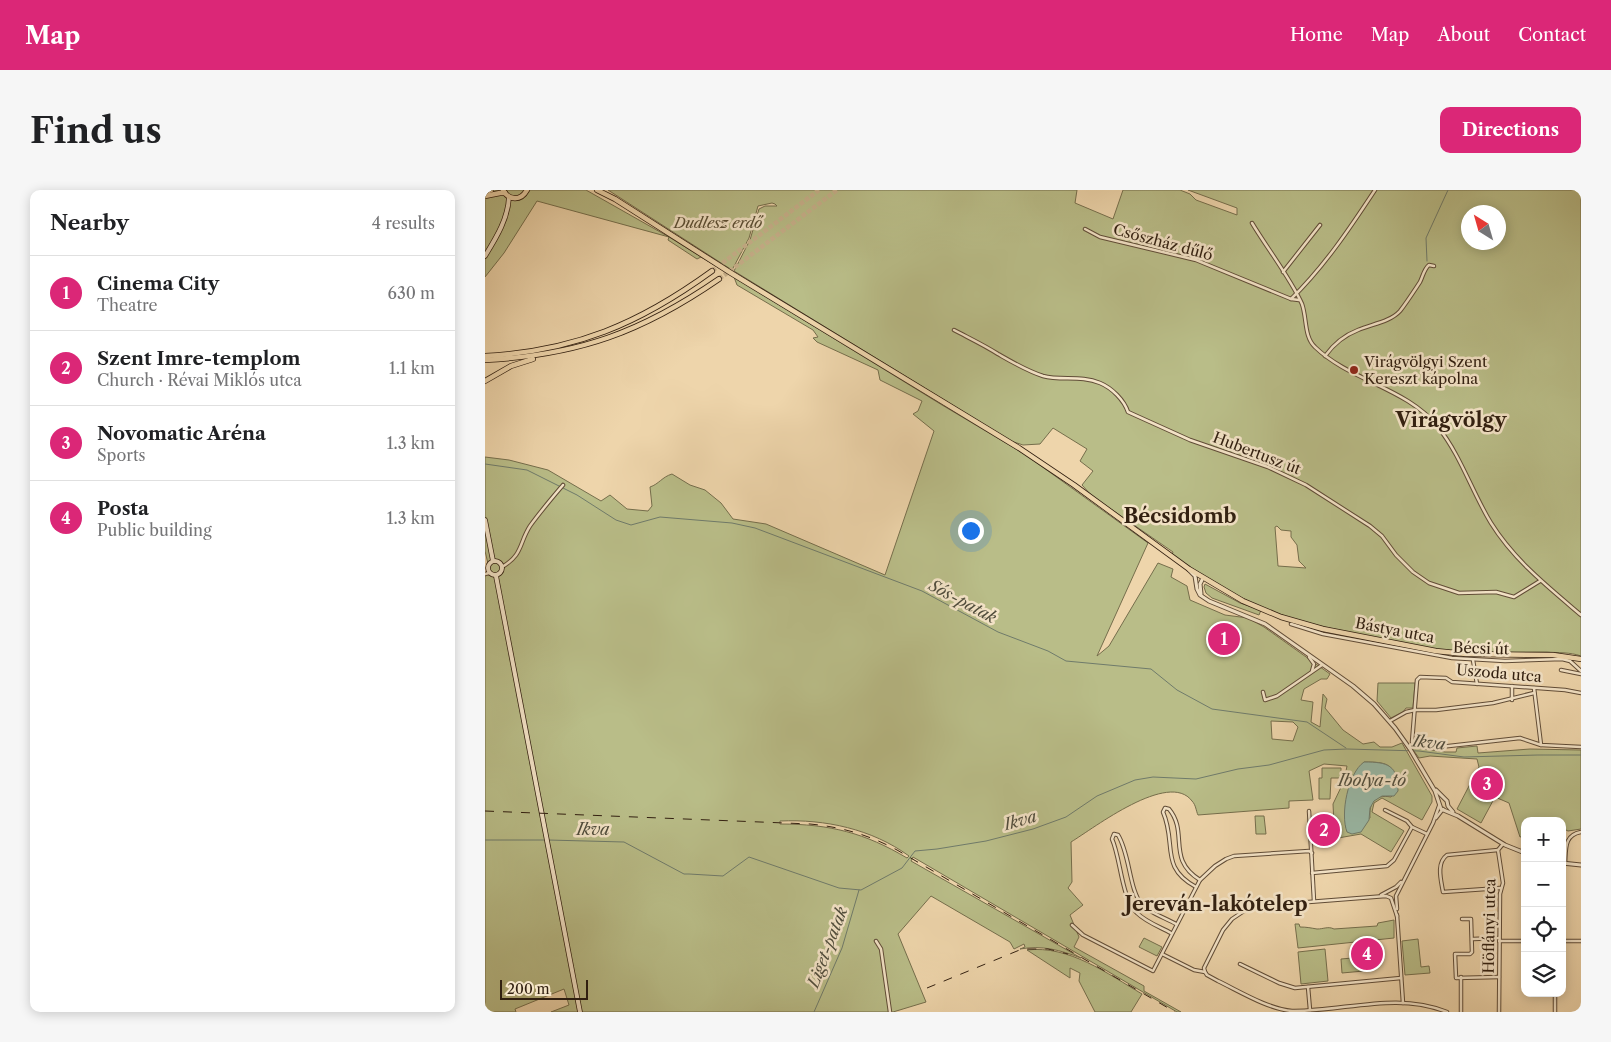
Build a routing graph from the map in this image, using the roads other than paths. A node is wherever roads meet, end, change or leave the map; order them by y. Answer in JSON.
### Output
{"nodes":[{"id":1,"x":491,"y":190,"type":"edge"},
{"id":2,"x":527,"y":190,"type":"edge"},
{"id":3,"x":597,"y":190,"type":"edge"},
{"id":4,"x":1375,"y":190,"type":"edge"},
{"id":5,"x":485,"y":192,"type":"edge"},
{"id":6,"x":506,"y":193,"type":"edge"},
{"id":7,"x":485,"y":196,"type":"edge"},
{"id":8,"x":515,"y":198,"type":"junction"},
{"id":9,"x":508,"y":208,"type":"junction"},
{"id":10,"x":1252,"y":223,"type":"dead end"},
{"id":11,"x":1320,"y":225,"type":"dead end"},
{"id":12,"x":1085,"y":229,"type":"dead end"},
{"id":13,"x":485,"y":256,"type":"edge"},
{"id":14,"x":1434,"y":266,"type":"dead end"},
{"id":15,"x":712,"y":271,"type":"tunnel mouth"},
{"id":16,"x":1283,"y":272,"type":"junction"},
{"id":17,"x":719,"y":279,"type":"tunnel mouth"},
{"id":18,"x":1296,"y":294,"type":"junction"},
{"id":19,"x":1291,"y":299,"type":"junction"},
{"id":20,"x":1299,"y":300,"type":"junction"},
{"id":21,"x":954,"y":330,"type":"dead end"},
{"id":22,"x":543,"y":355,"type":"junction"},
{"id":23,"x":485,"y":356,"type":"edge"},
{"id":24,"x":1325,"y":356,"type":"junction"},
{"id":25,"x":485,"y":360,"type":"edge"},
{"id":26,"x":485,"y":381,"type":"edge"},
{"id":27,"x":563,"y":485,"type":"dead end"},
{"id":28,"x":485,"y":520,"type":"edge"},
{"id":29,"x":493,"y":561,"type":"junction"},
{"id":30,"x":502,"y":567,"type":"junction"},
{"id":31,"x":1189,"y":569,"type":"junction"},
{"id":32,"x":487,"y":573,"type":"edge"},
{"id":33,"x":496,"y":576,"type":"junction"},
{"id":34,"x":1203,"y":578,"type":"junction"},
{"id":35,"x":1540,"y":581,"type":"junction"},
{"id":36,"x":1212,"y":584,"type":"junction"},
{"id":37,"x":1198,"y":586,"type":"junction"},
{"id":38,"x":1581,"y":615,"type":"edge"},
{"id":39,"x":1291,"y":624,"type":"dead end"},
{"id":40,"x":1309,"y":656,"type":"junction"},
{"id":41,"x":1581,"y":659,"type":"edge"},
{"id":42,"x":1473,"y":660,"type":"junction"},
{"id":43,"x":1322,"y":665,"type":"junction"},
{"id":44,"x":1561,"y":670,"type":"dead end"},
{"id":45,"x":1313,"y":671,"type":"junction"},
{"id":46,"x":1581,"y":672,"type":"edge"},
{"id":47,"x":1477,"y":684,"type":"junction"},
{"id":48,"x":1512,"y":686,"type":"junction"},
{"id":49,"x":1534,"y":688,"type":"junction"},
{"id":50,"x":1263,"y":692,"type":"dead end"},
{"id":51,"x":1534,"y":693,"type":"junction"},
{"id":52,"x":1581,"y":693,"type":"edge"},
{"id":53,"x":1512,"y":700,"type":"junction"},
{"id":54,"x":1415,"y":710,"type":"junction"},
{"id":55,"x":1390,"y":722,"type":"junction"},
{"id":56,"x":1541,"y":745,"type":"junction"},
{"id":57,"x":1581,"y":747,"type":"edge"},
{"id":58,"x":1428,"y":780,"type":"junction"},
{"id":59,"x":1445,"y":800,"type":"junction"},
{"id":60,"x":1439,"y":805,"type":"junction"},
{"id":61,"x":1448,"y":806,"type":"junction"},
{"id":62,"x":1443,"y":809,"type":"junction"},
{"id":63,"x":1385,"y":810,"type":"dead end"},
{"id":64,"x":1309,"y":811,"type":"dead end"},
{"id":65,"x":1458,"y":816,"type":"junction"},
{"id":66,"x":1433,"y":823,"type":"junction"},
{"id":67,"x":1412,"y":826,"type":"junction"},
{"id":68,"x":1581,"y":832,"type":"edge"},
{"id":69,"x":1427,"y":834,"type":"junction"},
{"id":70,"x":1503,"y":843,"type":"junction"},
{"id":71,"x":1498,"y":850,"type":"junction"},
{"id":72,"x":1521,"y":851,"type":"edge"},
{"id":73,"x":1312,"y":853,"type":"junction"},
{"id":74,"x":1564,"y":862,"type":"edge"},
{"id":75,"x":1566,"y":863,"type":"edge"},
{"id":76,"x":1581,"y":864,"type":"edge"},
{"id":77,"x":1312,"y":873,"type":"junction"},
{"id":78,"x":1404,"y":878,"type":"junction"},
{"id":79,"x":1200,"y":880,"type":"junction"},
{"id":80,"x":1196,"y":886,"type":"junction"},
{"id":81,"x":1394,"y":888,"type":"junction"},
{"id":82,"x":1500,"y":888,"type":"junction"},
{"id":83,"x":1388,"y":891,"type":"junction"},
{"id":84,"x":1397,"y":895,"type":"junction"},
{"id":85,"x":1369,"y":897,"type":"junction"},
{"id":86,"x":1391,"y":897,"type":"junction"},
{"id":87,"x":1314,"y":901,"type":"junction"},
{"id":88,"x":1397,"y":916,"type":"junction"},
{"id":89,"x":1462,"y":919,"type":"dead end"},
{"id":90,"x":1072,"y":924,"type":"dead end"},
{"id":91,"x":1176,"y":924,"type":"junction"},
{"id":92,"x":1172,"y":933,"type":"junction"},
{"id":93,"x":1473,"y":939,"type":"junction"},
{"id":94,"x":1499,"y":940,"type":"junction"},
{"id":95,"x":876,"y":941,"type":"dead end"},
{"id":96,"x":1521,"y":941,"type":"edge"},
{"id":97,"x":1566,"y":941,"type":"edge"},
{"id":98,"x":1581,"y":941,"type":"edge"},
{"id":99,"x":1162,"y":954,"type":"junction"},
{"id":100,"x":1240,"y":964,"type":"dead end"},
{"id":101,"x":1205,"y":972,"type":"junction"},
{"id":102,"x":1461,"y":977,"type":"junction"},
{"id":103,"x":1499,"y":977,"type":"junction"},
{"id":104,"x":1401,"y":978,"type":"junction"},
{"id":105,"x":1308,"y":987,"type":"junction"},
{"id":106,"x":1555,"y":997,"type":"edge"},
{"id":107,"x":1403,"y":1003,"type":"junction"},
{"id":108,"x":1310,"y":1011,"type":"junction"},
{"id":109,"x":580,"y":1012,"type":"edge"},
{"id":110,"x":890,"y":1012,"type":"edge"},
{"id":111,"x":1446,"y":1012,"type":"edge"},
{"id":112,"x":1461,"y":1012,"type":"edge"},
{"id":113,"x":1499,"y":1012,"type":"edge"},
{"id":114,"x":1555,"y":1012,"type":"edge"}],
"edges":[{"from":1,"to":5,"type":"main road"},
{"from":2,"to":8,"type":"main road"},
{"from":3,"to":31,"type":"main road","name":"Bástya utca"},
{"from":4,"to":18,"type":"street"},
{"from":6,"to":7,"type":"main road"},
{"from":6,"to":8,"type":"main road"},
{"from":6,"to":9,"type":"main road"},
{"from":8,"to":9,"type":"main road"},
{"from":9,"to":13,"type":"main road"},
{"from":10,"to":16,"type":"street"},
{"from":11,"to":16,"type":"street"},
{"from":12,"to":19,"type":"street","name":"Csőszház dűlő"},
{"from":14,"to":24,"type":"street"},
{"from":15,"to":23,"type":"main road"},
{"from":16,"to":18,"type":"street"},
{"from":17,"to":22,"type":"main road"},
{"from":18,"to":19,"type":"street"},
{"from":18,"to":20,"type":"street"},
{"from":19,"to":20,"type":"street","name":"Csőszház dűlő"},
{"from":20,"to":24,"type":"street"},
{"from":21,"to":35,"type":"street","name":"Hubertusz út"},
{"from":22,"to":25,"type":"main road"},
{"from":22,"to":26,"type":"main road"},
{"from":24,"to":35,"type":"street"},
{"from":27,"to":30,"type":"street"},
{"from":28,"to":29,"type":"main road"},
{"from":29,"to":30,"type":"main road"},
{"from":29,"to":32,"type":"main road"},
{"from":30,"to":33,"type":"main road"},
{"from":31,"to":34,"type":"main road","name":"Bástya utca"},
{"from":31,"to":37,"type":"street"},
{"from":32,"to":33,"type":"main road"},
{"from":33,"to":109,"type":"main road"},
{"from":34,"to":36,"type":"main road","name":"Bástya utca"},
{"from":34,"to":37,"type":"street"},
{"from":35,"to":38,"type":"street"},
{"from":36,"to":37,"type":"street"},
{"from":36,"to":41,"type":"main road","name":"Bástya utca"},
{"from":37,"to":40,"type":"street"},
{"from":39,"to":42,"type":"street","name":"Bécsi út"},
{"from":40,"to":43,"type":"street"},
{"from":40,"to":45,"type":"street"},
{"from":42,"to":46,"type":"street","name":"Bécsi út"},
{"from":42,"to":47,"type":"street"},
{"from":43,"to":45,"type":"street"},
{"from":43,"to":55,"type":"street"},
{"from":44,"to":46,"type":"street","name":"Bécsi út"},
{"from":45,"to":50,"type":"street"},
{"from":47,"to":48,"type":"street","name":"Uszoda utca"},
{"from":47,"to":54,"type":"street","name":"Uszoda utca"},
{"from":48,"to":49,"type":"street","name":"Uszoda utca"},
{"from":48,"to":53,"type":"street"},
{"from":49,"to":51,"type":"street"},
{"from":49,"to":52,"type":"street","name":"Uszoda utca"},
{"from":51,"to":53,"type":"street"},
{"from":51,"to":56,"type":"street"},
{"from":53,"to":54,"type":"street"},
{"from":54,"to":55,"type":"street"},
{"from":54,"to":56,"type":"street"},
{"from":55,"to":58,"type":"street"},
{"from":56,"to":57,"type":"street"},
{"from":58,"to":59,"type":"street"},
{"from":58,"to":60,"type":"street"},
{"from":59,"to":60,"type":"street"},
{"from":59,"to":61,"type":"street"},
{"from":60,"to":62,"type":"street"},
{"from":60,"to":66,"type":"street"},
{"from":61,"to":62,"type":"street"},
{"from":61,"to":65,"type":"street"},
{"from":62,"to":65,"type":"street"},
{"from":62,"to":66,"type":"street"},
{"from":63,"to":67,"type":"street"},
{"from":64,"to":73,"type":"street"},
{"from":65,"to":70,"type":"street"},
{"from":66,"to":69,"type":"street"},
{"from":67,"to":69,"type":"street"},
{"from":67,"to":77,"type":"street"},
{"from":68,"to":74,"type":"street"},
{"from":69,"to":78,"type":"street"},
{"from":70,"to":71,"type":"street"},
{"from":70,"to":72,"type":"street"},
{"from":71,"to":82,"type":"street","name":"Höflányi utca"},
{"from":71,"to":82,"type":"street"},
{"from":73,"to":77,"type":"street"},
{"from":73,"to":79,"type":"street"},
{"from":75,"to":76,"type":"street"},
{"from":77,"to":87,"type":"street"},
{"from":78,"to":81,"type":"street"},
{"from":78,"to":84,"type":"street"},
{"from":79,"to":80,"type":"street"},
{"from":79,"to":80,"type":"street"},
{"from":80,"to":91,"type":"street"},
{"from":81,"to":83,"type":"street"},
{"from":81,"to":84,"type":"street"},
{"from":82,"to":94,"type":"street","name":"Höflányi utca"},
{"from":83,"to":85,"type":"street"},
{"from":83,"to":86,"type":"street"},
{"from":84,"to":86,"type":"street"},
{"from":84,"to":88,"type":"street"},
{"from":85,"to":86,"type":"street"},
{"from":85,"to":87,"type":"street"},
{"from":86,"to":88,"type":"street"},
{"from":87,"to":101,"type":"street"},
{"from":88,"to":104,"type":"street"},
{"from":89,"to":93,"type":"street"},
{"from":90,"to":99,"type":"street"},
{"from":91,"to":92,"type":"street"},
{"from":91,"to":92,"type":"street"},
{"from":92,"to":99,"type":"street"},
{"from":93,"to":94,"type":"street"},
{"from":93,"to":102,"type":"street"},
{"from":94,"to":96,"type":"street"},
{"from":94,"to":103,"type":"street","name":"Höflányi utca"},
{"from":95,"to":110,"type":"street"},
{"from":97,"to":98,"type":"street"},
{"from":99,"to":101,"type":"street"},
{"from":100,"to":105,"type":"street"},
{"from":101,"to":108,"type":"street"},
{"from":102,"to":103,"type":"street"},
{"from":102,"to":112,"type":"street"},
{"from":103,"to":113,"type":"street","name":"Höflányi utca"},
{"from":104,"to":105,"type":"street"},
{"from":104,"to":107,"type":"street"},
{"from":105,"to":108,"type":"street"},
{"from":106,"to":114,"type":"street"},
{"from":107,"to":108,"type":"street"},
{"from":107,"to":111,"type":"street"}]}
